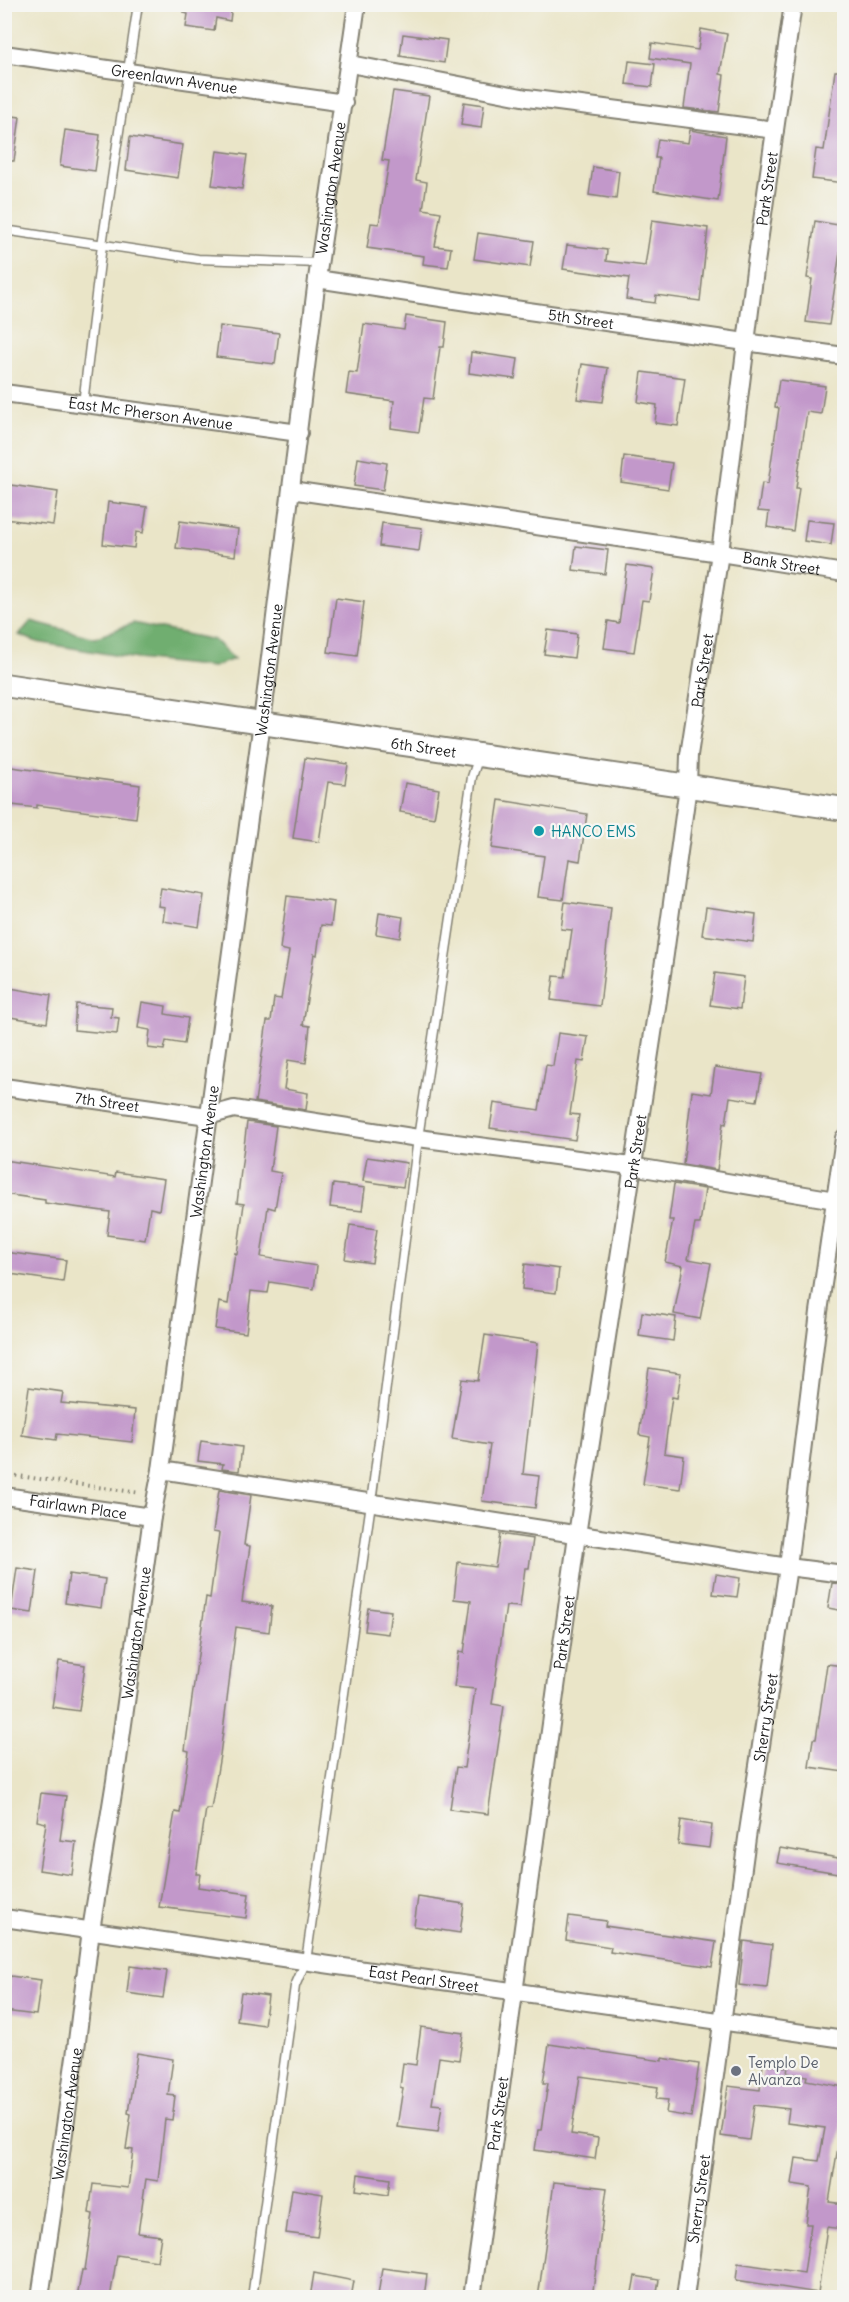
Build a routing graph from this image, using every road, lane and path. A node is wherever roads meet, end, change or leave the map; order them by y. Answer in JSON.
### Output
{"nodes":[{"id":1,"x":138,"y":4,"type":"edge"},
{"id":2,"x":357,"y":4,"type":"edge"},
{"id":3,"x":793,"y":4,"type":"edge"},
{"id":4,"x":4,"y":54,"type":"edge"},
{"id":5,"x":350,"y":64,"type":"junction"},
{"id":6,"x":128,"y":73,"type":"junction"},
{"id":7,"x":344,"y":103,"type":"junction"},
{"id":8,"x":775,"y":129,"type":"junction"},
{"id":9,"x":4,"y":230,"type":"edge"},
{"id":10,"x":102,"y":245,"type":"junction"},
{"id":11,"x":318,"y":271,"type":"junction"},
{"id":12,"x":746,"y":342,"type":"junction"},
{"id":13,"x":844,"y":356,"type":"edge"},
{"id":14,"x":4,"y":393,"type":"edge"},
{"id":15,"x":82,"y":404,"type":"junction"},
{"id":16,"x":299,"y":433,"type":"junction"},
{"id":17,"x":291,"y":490,"type":"junction"},
{"id":18,"x":720,"y":553,"type":"junction"},
{"id":19,"x":844,"y":573,"type":"edge"},
{"id":20,"x":4,"y":685,"type":"edge"},
{"id":21,"x":262,"y":722,"type":"junction"},
{"id":22,"x":479,"y":755,"type":"junction"},
{"id":23,"x":688,"y":786,"type":"junction"},
{"id":24,"x":844,"y":810,"type":"edge"},
{"id":25,"x":4,"y":1087,"type":"edge"},
{"id":26,"x":208,"y":1116,"type":"junction"},
{"id":27,"x":418,"y":1138,"type":"junction"},
{"id":28,"x":844,"y":1138,"type":"edge"},
{"id":29,"x":631,"y":1166,"type":"junction"},
{"id":30,"x":835,"y":1200,"type":"junction"},
{"id":31,"x":161,"y":1470,"type":"junction"},
{"id":32,"x":4,"y":1474,"type":"edge"},
{"id":33,"x":156,"y":1495,"type":"junction"},
{"id":34,"x":4,"y":1496,"type":"edge"},
{"id":35,"x":371,"y":1503,"type":"junction"},
{"id":36,"x":152,"y":1517,"type":"junction"},
{"id":37,"x":578,"y":1535,"type":"junction"},
{"id":38,"x":788,"y":1567,"type":"junction"},
{"id":39,"x":844,"y":1574,"type":"edge"},
{"id":40,"x":4,"y":1918,"type":"edge"},
{"id":41,"x":91,"y":1930,"type":"junction"},
{"id":42,"x":306,"y":1961,"type":"junction"},
{"id":43,"x":516,"y":1991,"type":"junction"},
{"id":44,"x":722,"y":2021,"type":"junction"},
{"id":45,"x":844,"y":2039,"type":"edge"},
{"id":46,"x":40,"y":2298,"type":"edge"},
{"id":47,"x":252,"y":2298,"type":"edge"},
{"id":48,"x":472,"y":2298,"type":"edge"},
{"id":49,"x":685,"y":2298,"type":"edge"}],
"edges":[{"from":1,"to":6,"type":"lane"},
{"from":2,"to":5,"type":"street","name":"Washington Avenue"},
{"from":3,"to":8,"type":"street","name":"Park Street"},
{"from":4,"to":6,"type":"street","name":"Greenlawn Avenue"},
{"from":5,"to":7,"type":"street","name":"Washington Avenue"},
{"from":5,"to":8,"type":"street"},
{"from":6,"to":7,"type":"street","name":"Greenlawn Avenue"},
{"from":6,"to":10,"type":"lane"},
{"from":7,"to":11,"type":"street","name":"Washington Avenue"},
{"from":8,"to":12,"type":"street","name":"Park Street"},
{"from":9,"to":10,"type":"lane"},
{"from":10,"to":11,"type":"lane"},
{"from":10,"to":15,"type":"lane"},
{"from":11,"to":12,"type":"street","name":"5th Street"},
{"from":11,"to":16,"type":"street","name":"Washington Avenue"},
{"from":12,"to":13,"type":"street","name":"5th Street"},
{"from":12,"to":18,"type":"street","name":"Park Street"},
{"from":14,"to":15,"type":"street","name":"East Mc Pherson Avenue"},
{"from":15,"to":16,"type":"street","name":"East Mc Pherson Avenue"},
{"from":16,"to":17,"type":"street","name":"Washington Avenue"},
{"from":17,"to":18,"type":"street","name":"Bank Street"},
{"from":17,"to":21,"type":"street","name":"Washington Avenue"},
{"from":18,"to":19,"type":"street","name":"Bank Street"},
{"from":18,"to":23,"type":"street","name":"Park Street"},
{"from":20,"to":21,"type":"street","name":"6th Street"},
{"from":21,"to":22,"type":"street","name":"6th Street"},
{"from":21,"to":26,"type":"street","name":"Washington Avenue"},
{"from":22,"to":23,"type":"street","name":"6th Street"},
{"from":22,"to":27,"type":"lane"},
{"from":23,"to":24,"type":"street","name":"6th Street"},
{"from":23,"to":29,"type":"street","name":"Park Street"},
{"from":25,"to":26,"type":"street","name":"7th Street"},
{"from":26,"to":27,"type":"street"},
{"from":26,"to":31,"type":"street","name":"Washington Avenue"},
{"from":27,"to":29,"type":"street"},
{"from":27,"to":35,"type":"lane"},
{"from":28,"to":30,"type":"street","name":"Sherry Street"},
{"from":29,"to":30,"type":"street"},
{"from":29,"to":37,"type":"street","name":"Park Street"},
{"from":30,"to":38,"type":"street","name":"Sherry Street"},
{"from":31,"to":33,"type":"street","name":"Washington Avenue"},
{"from":31,"to":35,"type":"street"},
{"from":32,"to":33,"type":"path"},
{"from":33,"to":36,"type":"street","name":"Washington Avenue"},
{"from":34,"to":36,"type":"street","name":"Fairlawn Place"},
{"from":35,"to":37,"type":"street"},
{"from":35,"to":42,"type":"lane"},
{"from":36,"to":41,"type":"street","name":"Washington Avenue"},
{"from":37,"to":38,"type":"street"},
{"from":37,"to":43,"type":"street","name":"Park Street"},
{"from":38,"to":39,"type":"street"},
{"from":38,"to":44,"type":"street","name":"Sherry Street"},
{"from":40,"to":41,"type":"street","name":"East Pearl Street"},
{"from":41,"to":42,"type":"street","name":"East Pearl Street"},
{"from":41,"to":46,"type":"street","name":"Washington Avenue"},
{"from":42,"to":43,"type":"street","name":"East Pearl Street"},
{"from":42,"to":47,"type":"lane"},
{"from":43,"to":44,"type":"street","name":"East Pearl Street"},
{"from":43,"to":48,"type":"street","name":"Park Street"},
{"from":44,"to":45,"type":"street","name":"East Pearl Street"},
{"from":44,"to":49,"type":"street","name":"Sherry Street"}]}
